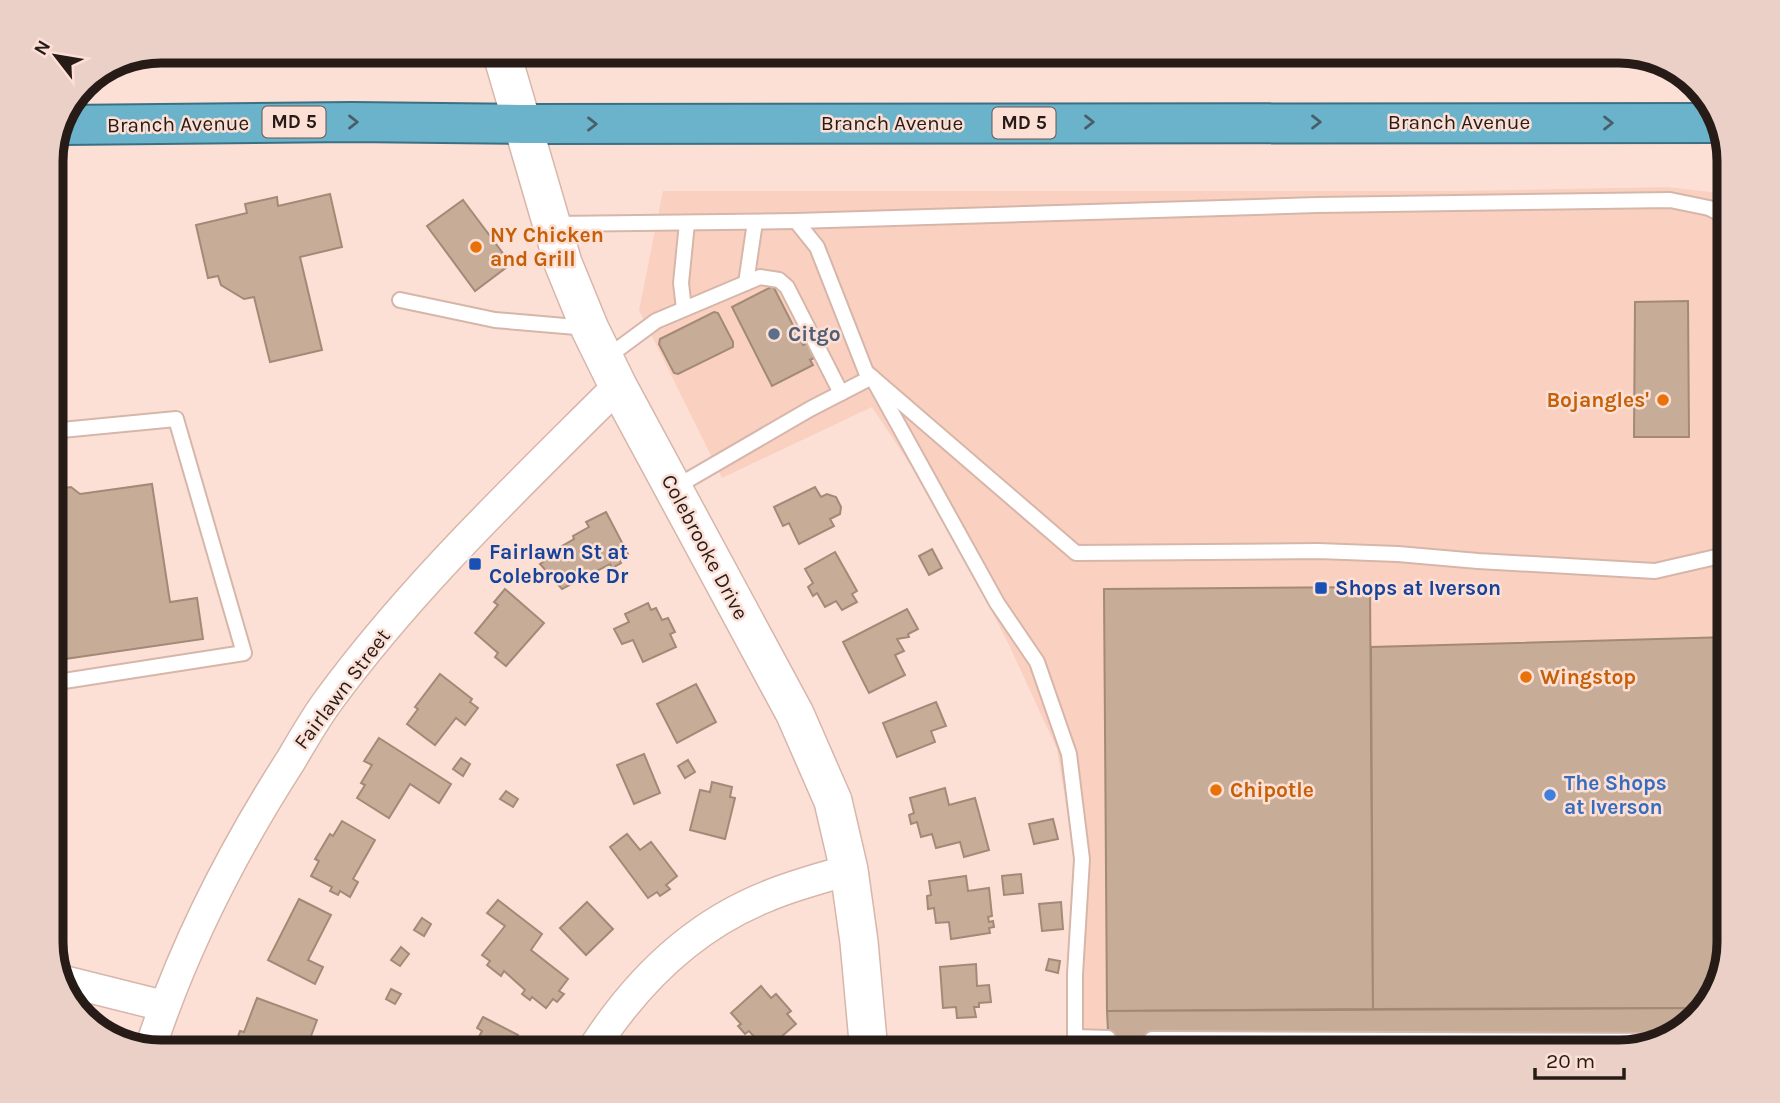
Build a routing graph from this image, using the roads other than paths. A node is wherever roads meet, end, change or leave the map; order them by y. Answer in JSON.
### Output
{"nodes":[{"id":1,"x":505,"y":63,"type":"edge"},
{"id":2,"x":1651,"y":122,"type":"junction"},
{"id":3,"x":1709,"y":123,"type":"edge"},
{"id":4,"x":523,"y":124,"type":"junction"},
{"id":5,"x":70,"y":125,"type":"edge"},
{"id":6,"x":1714,"y":137,"type":"edge"},
{"id":7,"x":1717,"y":212,"type":"edge"},
{"id":8,"x":796,"y":221,"type":"junction"},
{"id":9,"x":755,"y":222,"type":"junction"},
{"id":10,"x":687,"y":223,"type":"junction"},
{"id":11,"x":552,"y":224,"type":"junction"},
{"id":12,"x":746,"y":283,"type":"junction"},
{"id":13,"x":400,"y":300,"type":"dead end"},
{"id":14,"x":684,"y":309,"type":"junction"},
{"id":15,"x":604,"y":358,"type":"junction"},
{"id":16,"x":872,"y":377,"type":"junction"},
{"id":17,"x":841,"y":393,"type":"junction"},
{"id":18,"x":63,"y":430,"type":"edge"},
{"id":19,"x":673,"y":488,"type":"junction"},
{"id":20,"x":1717,"y":557,"type":"edge"},
{"id":21,"x":63,"y":681,"type":"edge"},
{"id":22,"x":849,"y":870,"type":"junction"},
{"id":23,"x":72,"y":983,"type":"edge"},
{"id":24,"x":164,"y":1006,"type":"junction"},
{"id":25,"x":1075,"y":1037,"type":"junction"},
{"id":26,"x":1108,"y":1038,"type":"dead end"},
{"id":27,"x":153,"y":1039,"type":"edge"},
{"id":28,"x":600,"y":1040,"type":"edge"},
{"id":29,"x":868,"y":1040,"type":"edge"},
{"id":30,"x":1076,"y":1040,"type":"edge"},
{"id":31,"x":1152,"y":1040,"type":"edge"},
{"id":32,"x":1501,"y":1040,"type":"edge"}],
"edges":[{"from":1,"to":4,"type":"street","name":"Colebrooke Drive"},
{"from":2,"to":3,"type":"highway","name":"Branch Avenue","number":"MD 5"},
{"from":4,"to":2,"type":"highway","name":"Branch Avenue","number":"MD 5","one_way":true},
{"from":2,"to":6,"type":"highway"},
{"from":5,"to":4,"type":"highway","name":"Branch Avenue","number":"MD 5","one_way":true},
{"from":4,"to":11,"type":"street","name":"Colebrooke Drive"},
{"from":7,"to":8,"type":"lane"},
{"from":8,"to":9,"type":"lane"},
{"from":8,"to":16,"type":"lane"},
{"from":9,"to":10,"type":"lane"},
{"from":9,"to":12,"type":"lane"},
{"from":10,"to":11,"type":"lane"},
{"from":10,"to":14,"type":"lane"},
{"from":11,"to":15,"type":"street","name":"Colebrooke Drive"},
{"from":12,"to":14,"type":"lane"},
{"from":12,"to":17,"type":"lane"},
{"from":13,"to":15,"type":"lane"},
{"from":14,"to":15,"type":"lane"},
{"from":15,"to":19,"type":"street","name":"Colebrooke Drive"},
{"from":15,"to":24,"type":"street","name":"Fairlawn Street"},
{"from":16,"to":17,"type":"lane"},
{"from":16,"to":20,"type":"lane"},
{"from":16,"to":25,"type":"lane"},
{"from":17,"to":19,"type":"lane"},
{"from":18,"to":21,"type":"lane"},
{"from":19,"to":22,"type":"street","name":"Colebrooke Drive"},
{"from":22,"to":28,"type":"street"},
{"from":22,"to":29,"type":"street","name":"Colebrooke Drive"},
{"from":23,"to":24,"type":"street"},
{"from":24,"to":27,"type":"street","name":"Fairlawn Street"},
{"from":25,"to":26,"type":"lane"},
{"from":25,"to":30,"type":"lane"},
{"from":31,"to":32,"type":"lane"}]}
